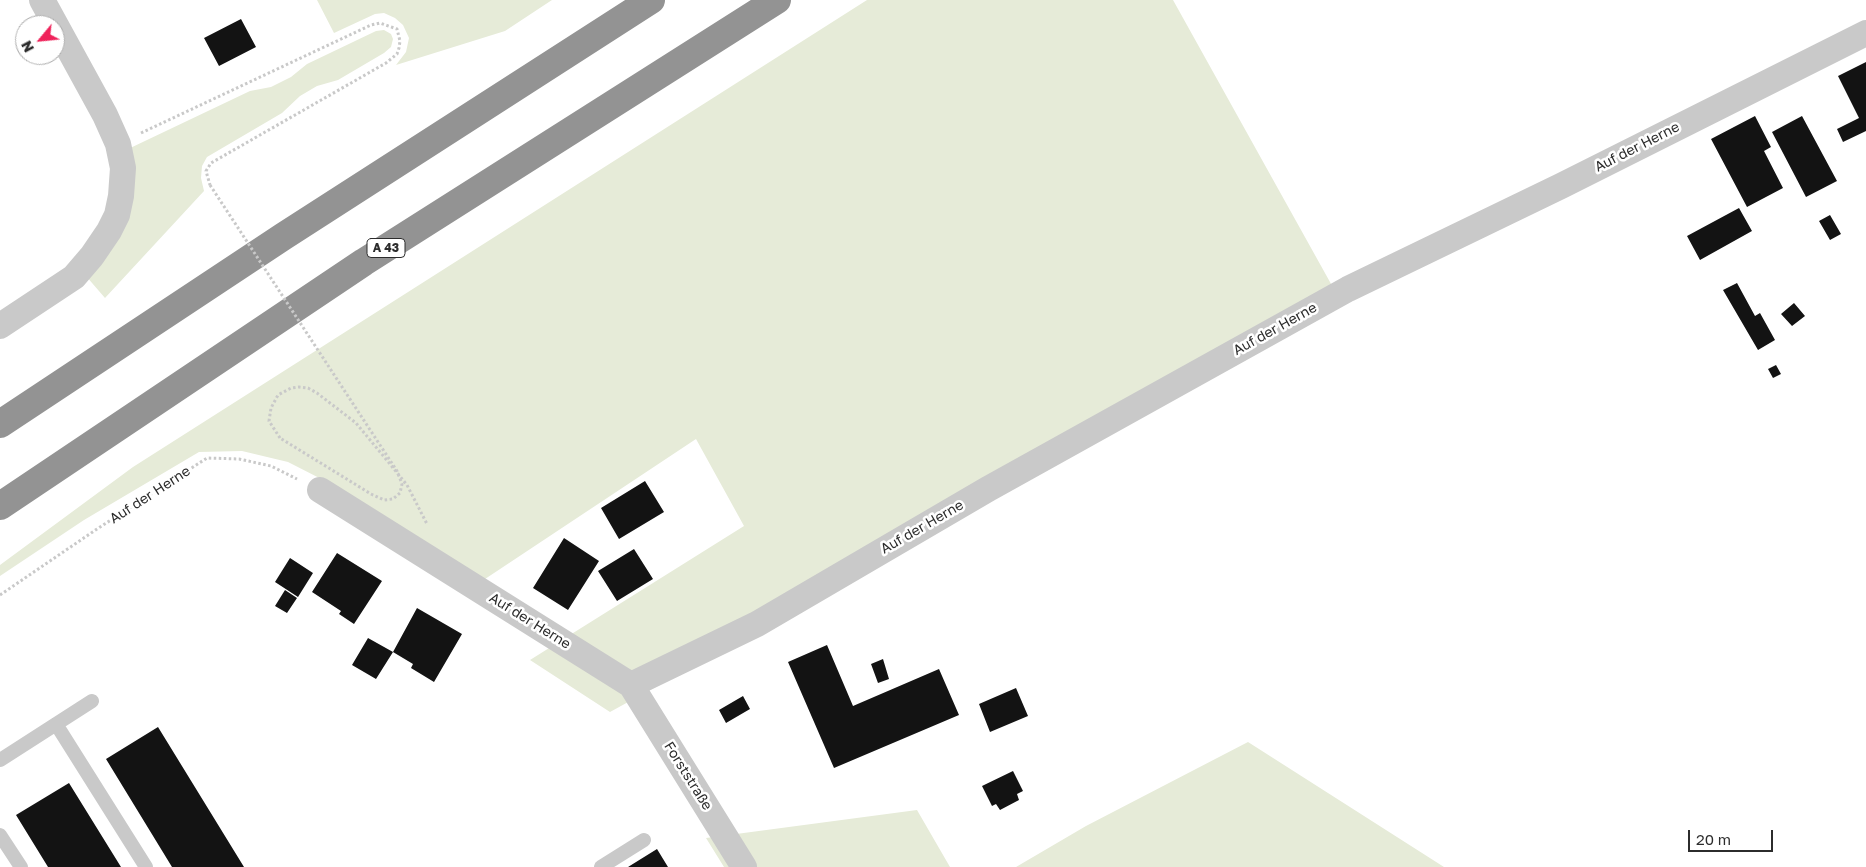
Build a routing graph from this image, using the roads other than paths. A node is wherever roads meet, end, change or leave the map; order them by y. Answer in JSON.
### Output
{"nodes":[{"id":1,"x":42,"y":0,"type":"edge"},
{"id":2,"x":651,"y":0,"type":"edge"},
{"id":3,"x":777,"y":0,"type":"edge"},
{"id":4,"x":1866,"y":33,"type":"edge"},
{"id":5,"x":0,"y":326,"type":"edge"},
{"id":6,"x":0,"y":424,"type":"edge"},
{"id":7,"x":320,"y":490,"type":"road end"},
{"id":8,"x":0,"y":506,"type":"edge"},
{"id":9,"x":631,"y":685,"type":"junction"},
{"id":10,"x":92,"y":700,"type":"dead end"},
{"id":11,"x":56,"y":724,"type":"junction"},
{"id":12,"x":0,"y":760,"type":"edge"},
{"id":13,"x":0,"y":835,"type":"edge"},
{"id":14,"x":644,"y":840,"type":"dead end"},
{"id":15,"x":21,"y":867,"type":"edge"},
{"id":16,"x":146,"y":867,"type":"edge"},
{"id":17,"x":601,"y":867,"type":"edge"},
{"id":18,"x":744,"y":867,"type":"edge"}],
"edges":[{"from":1,"to":5,"type":"street"},
{"from":2,"to":6,"type":"highway"},
{"from":3,"to":8,"type":"highway","number":"A 43"},
{"from":4,"to":9,"type":"street","name":"Auf der Herne"},
{"from":7,"to":9,"type":"street","name":"Auf der Herne"},
{"from":9,"to":18,"type":"street","name":"Forststraße"},
{"from":10,"to":11,"type":"lane"},
{"from":11,"to":12,"type":"lane"},
{"from":11,"to":16,"type":"lane"},
{"from":13,"to":15,"type":"lane"},
{"from":14,"to":17,"type":"lane"}]}
